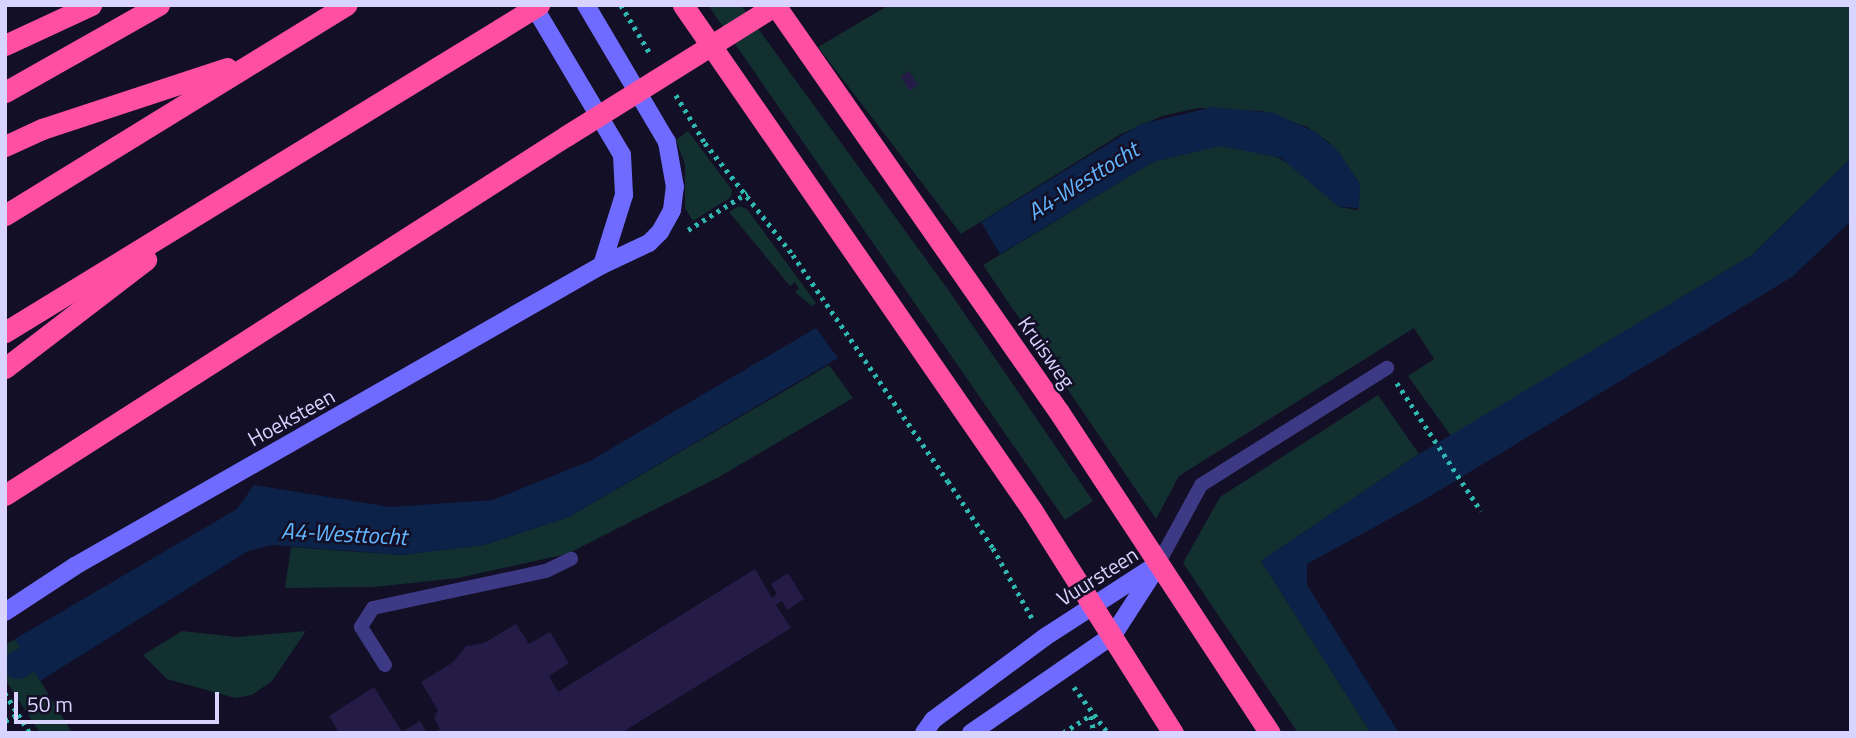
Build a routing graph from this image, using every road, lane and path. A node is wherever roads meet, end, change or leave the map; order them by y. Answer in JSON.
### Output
{"nodes":[{"id":1,"x":91,"y":5,"type":"edge"},
{"id":2,"x":159,"y":5,"type":"edge"},
{"id":3,"x":347,"y":5,"type":"edge"},
{"id":4,"x":533,"y":5,"type":"edge"},
{"id":5,"x":539,"y":5,"type":"edge"},
{"id":6,"x":586,"y":5,"type":"edge"},
{"id":7,"x":621,"y":5,"type":"edge"},
{"id":8,"x":683,"y":5,"type":"edge"},
{"id":9,"x":775,"y":5,"type":"edge"},
{"id":10,"x":5,"y":45,"type":"edge"},
{"id":11,"x":262,"y":56,"type":"junction"},
{"id":12,"x":656,"y":63,"type":"dead end"},
{"id":13,"x":670,"y":86,"type":"dead end"},
{"id":14,"x":5,"y":92,"type":"edge"},
{"id":15,"x":5,"y":146,"type":"edge"},
{"id":16,"x":234,"y":193,"type":"junction"},
{"id":17,"x":747,"y":193,"type":"junction"},
{"id":18,"x":5,"y":215,"type":"edge"},
{"id":19,"x":691,"y":228,"type":"dead end"},
{"id":20,"x":603,"y":265,"type":"junction"},
{"id":21,"x":5,"y":332,"type":"edge"},
{"id":22,"x":5,"y":368,"type":"edge"},
{"id":23,"x":1387,"y":368,"type":"joint"},
{"id":24,"x":5,"y":495,"type":"edge"},
{"id":25,"x":1481,"y":511,"type":"dead end"},
{"id":26,"x":571,"y":559,"type":"dead end"},
{"id":27,"x":1158,"y":564,"type":"junction"},
{"id":28,"x":1093,"y":604,"type":"junction"},
{"id":29,"x":5,"y":612,"type":"edge"},
{"id":30,"x":1112,"y":635,"type":"junction"},
{"id":31,"x":1045,"y":637,"type":"junction"},
{"id":32,"x":385,"y":665,"type":"dead end"},
{"id":33,"x":1064,"y":668,"type":"junction"},
{"id":34,"x":5,"y":693,"type":"edge"},
{"id":35,"x":18,"y":714,"type":"junction"},
{"id":36,"x":1091,"y":715,"type":"junction"},
{"id":37,"x":5,"y":721,"type":"edge"},
{"id":38,"x":30,"y":733,"type":"edge"},
{"id":39,"x":924,"y":733,"type":"edge"},
{"id":40,"x":971,"y":733,"type":"edge"},
{"id":41,"x":1063,"y":733,"type":"edge"},
{"id":42,"x":1094,"y":733,"type":"edge"},
{"id":43,"x":1108,"y":733,"type":"edge"},
{"id":44,"x":1173,"y":733,"type":"edge"},
{"id":45,"x":1270,"y":733,"type":"edge"}],
"edges":[{"from":1,"to":10,"type":"highway"},
{"from":2,"to":14,"type":"highway"},
{"from":3,"to":11,"type":"highway"},
{"from":4,"to":20,"type":"street"},
{"from":5,"to":16,"type":"highway","bridge":true},
{"from":6,"to":20,"type":"street","name":"Hoeksteen"},
{"from":7,"to":12,"type":"path"},
{"from":8,"to":28,"type":"highway"},
{"from":9,"to":24,"type":"highway","bridge":true},
{"from":9,"to":27,"type":"highway","name":"Kruisweg"},
{"from":11,"to":15,"type":"highway"},
{"from":11,"to":18,"type":"highway"},
{"from":13,"to":17,"type":"path"},
{"from":16,"to":21,"type":"highway"},
{"from":16,"to":22,"type":"highway"},
{"from":17,"to":19,"type":"path"},
{"from":17,"to":31,"type":"path"},
{"from":20,"to":29,"type":"street","name":"Hoeksteen"},
{"from":23,"to":25,"type":"path"},
{"from":23,"to":27,"type":"lane"},
{"from":26,"to":32,"type":"lane"},
{"from":27,"to":28,"type":"street","name":"Vuursteen"},
{"from":27,"to":30,"type":"street","name":"Vuursteen"},
{"from":27,"to":45,"type":"highway","name":"Kruisweg"},
{"from":28,"to":30,"type":"highway"},
{"from":28,"to":31,"type":"street","name":"Vuursteen"},
{"from":30,"to":33,"type":"street","name":"Vuursteen"},
{"from":30,"to":44,"type":"highway"},
{"from":31,"to":39,"type":"street","name":"Vuursteen"},
{"from":33,"to":36,"type":"path"},
{"from":33,"to":40,"type":"street","name":"Vuursteen"},
{"from":34,"to":35,"type":"path"},
{"from":35,"to":37,"type":"path"},
{"from":35,"to":38,"type":"path"},
{"from":36,"to":41,"type":"path"},
{"from":36,"to":42,"type":"path"},
{"from":36,"to":43,"type":"path"}]}
